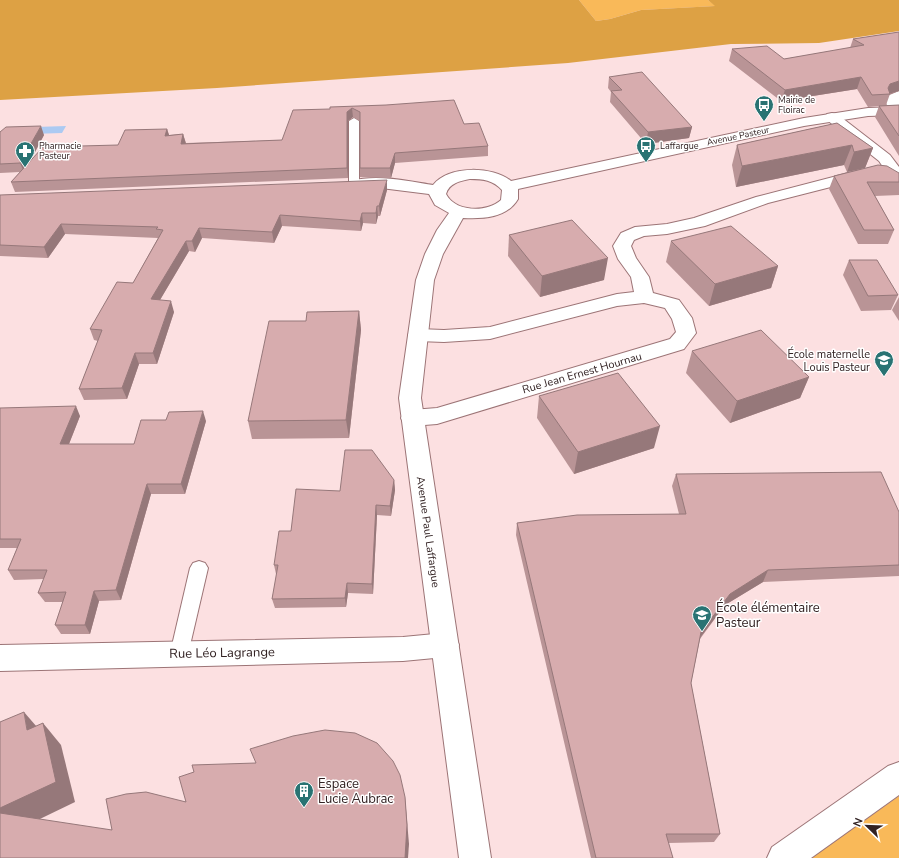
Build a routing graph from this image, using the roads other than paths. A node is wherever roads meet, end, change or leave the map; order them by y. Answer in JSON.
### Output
{"nodes":[{"id":1,"x":899,"y":95,"type":"edge"},
{"id":2,"x":896,"y":111,"type":"edge"},
{"id":3,"x":832,"y":117,"type":"junction"},
{"id":4,"x":354,"y":121,"type":"dead end"},
{"id":5,"x":886,"y":174,"type":"edge"},
{"id":6,"x":346,"y":184,"type":"joint"},
{"id":7,"x":508,"y":186,"type":"junction"},
{"id":8,"x":437,"y":190,"type":"junction"},
{"id":9,"x":458,"y":212,"type":"junction"},
{"id":10,"x":644,"y":297,"type":"junction"},
{"id":11,"x":418,"y":335,"type":"junction"},
{"id":12,"x":412,"y":418,"type":"junction"},
{"id":13,"x":199,"y":568,"type":"dead end"},
{"id":14,"x":445,"y":645,"type":"junction"},
{"id":15,"x":179,"y":654,"type":"junction"},
{"id":16,"x":0,"y":658,"type":"edge"},
{"id":17,"x":899,"y":777,"type":"edge"},
{"id":18,"x":475,"y":858,"type":"edge"},
{"id":19,"x":783,"y":858,"type":"edge"}],
"edges":[{"from":1,"to":2,"type":"street"},
{"from":2,"to":3,"type":"street","name":"Avenue Pasteur"},
{"from":3,"to":5,"type":"street"},
{"from":3,"to":7,"type":"street","name":"Avenue Pasteur"},
{"from":4,"to":6,"type":"lane"},
{"from":5,"to":10,"type":"street"},
{"from":6,"to":8,"type":"street"},
{"from":7,"to":8,"type":"street"},
{"from":7,"to":9,"type":"street"},
{"from":8,"to":9,"type":"street"},
{"from":9,"to":11,"type":"street","name":"Avenue Paul Laffargue"},
{"from":10,"to":11,"type":"street","name":"Rue Jean Ernest Hournau"},
{"from":10,"to":12,"type":"street","name":"Rue Jean Ernest Hournau"},
{"from":11,"to":12,"type":"street","name":"Avenue Paul Laffargue"},
{"from":12,"to":14,"type":"street","name":"Avenue Paul Laffargue"},
{"from":13,"to":15,"type":"lane"},
{"from":14,"to":15,"type":"street","name":"Rue Léo Lagrange"},
{"from":14,"to":18,"type":"street","name":"Avenue Paul Laffargue"},
{"from":15,"to":16,"type":"street","name":"Rue Léo Lagrange"},
{"from":17,"to":19,"type":"street"}]}
